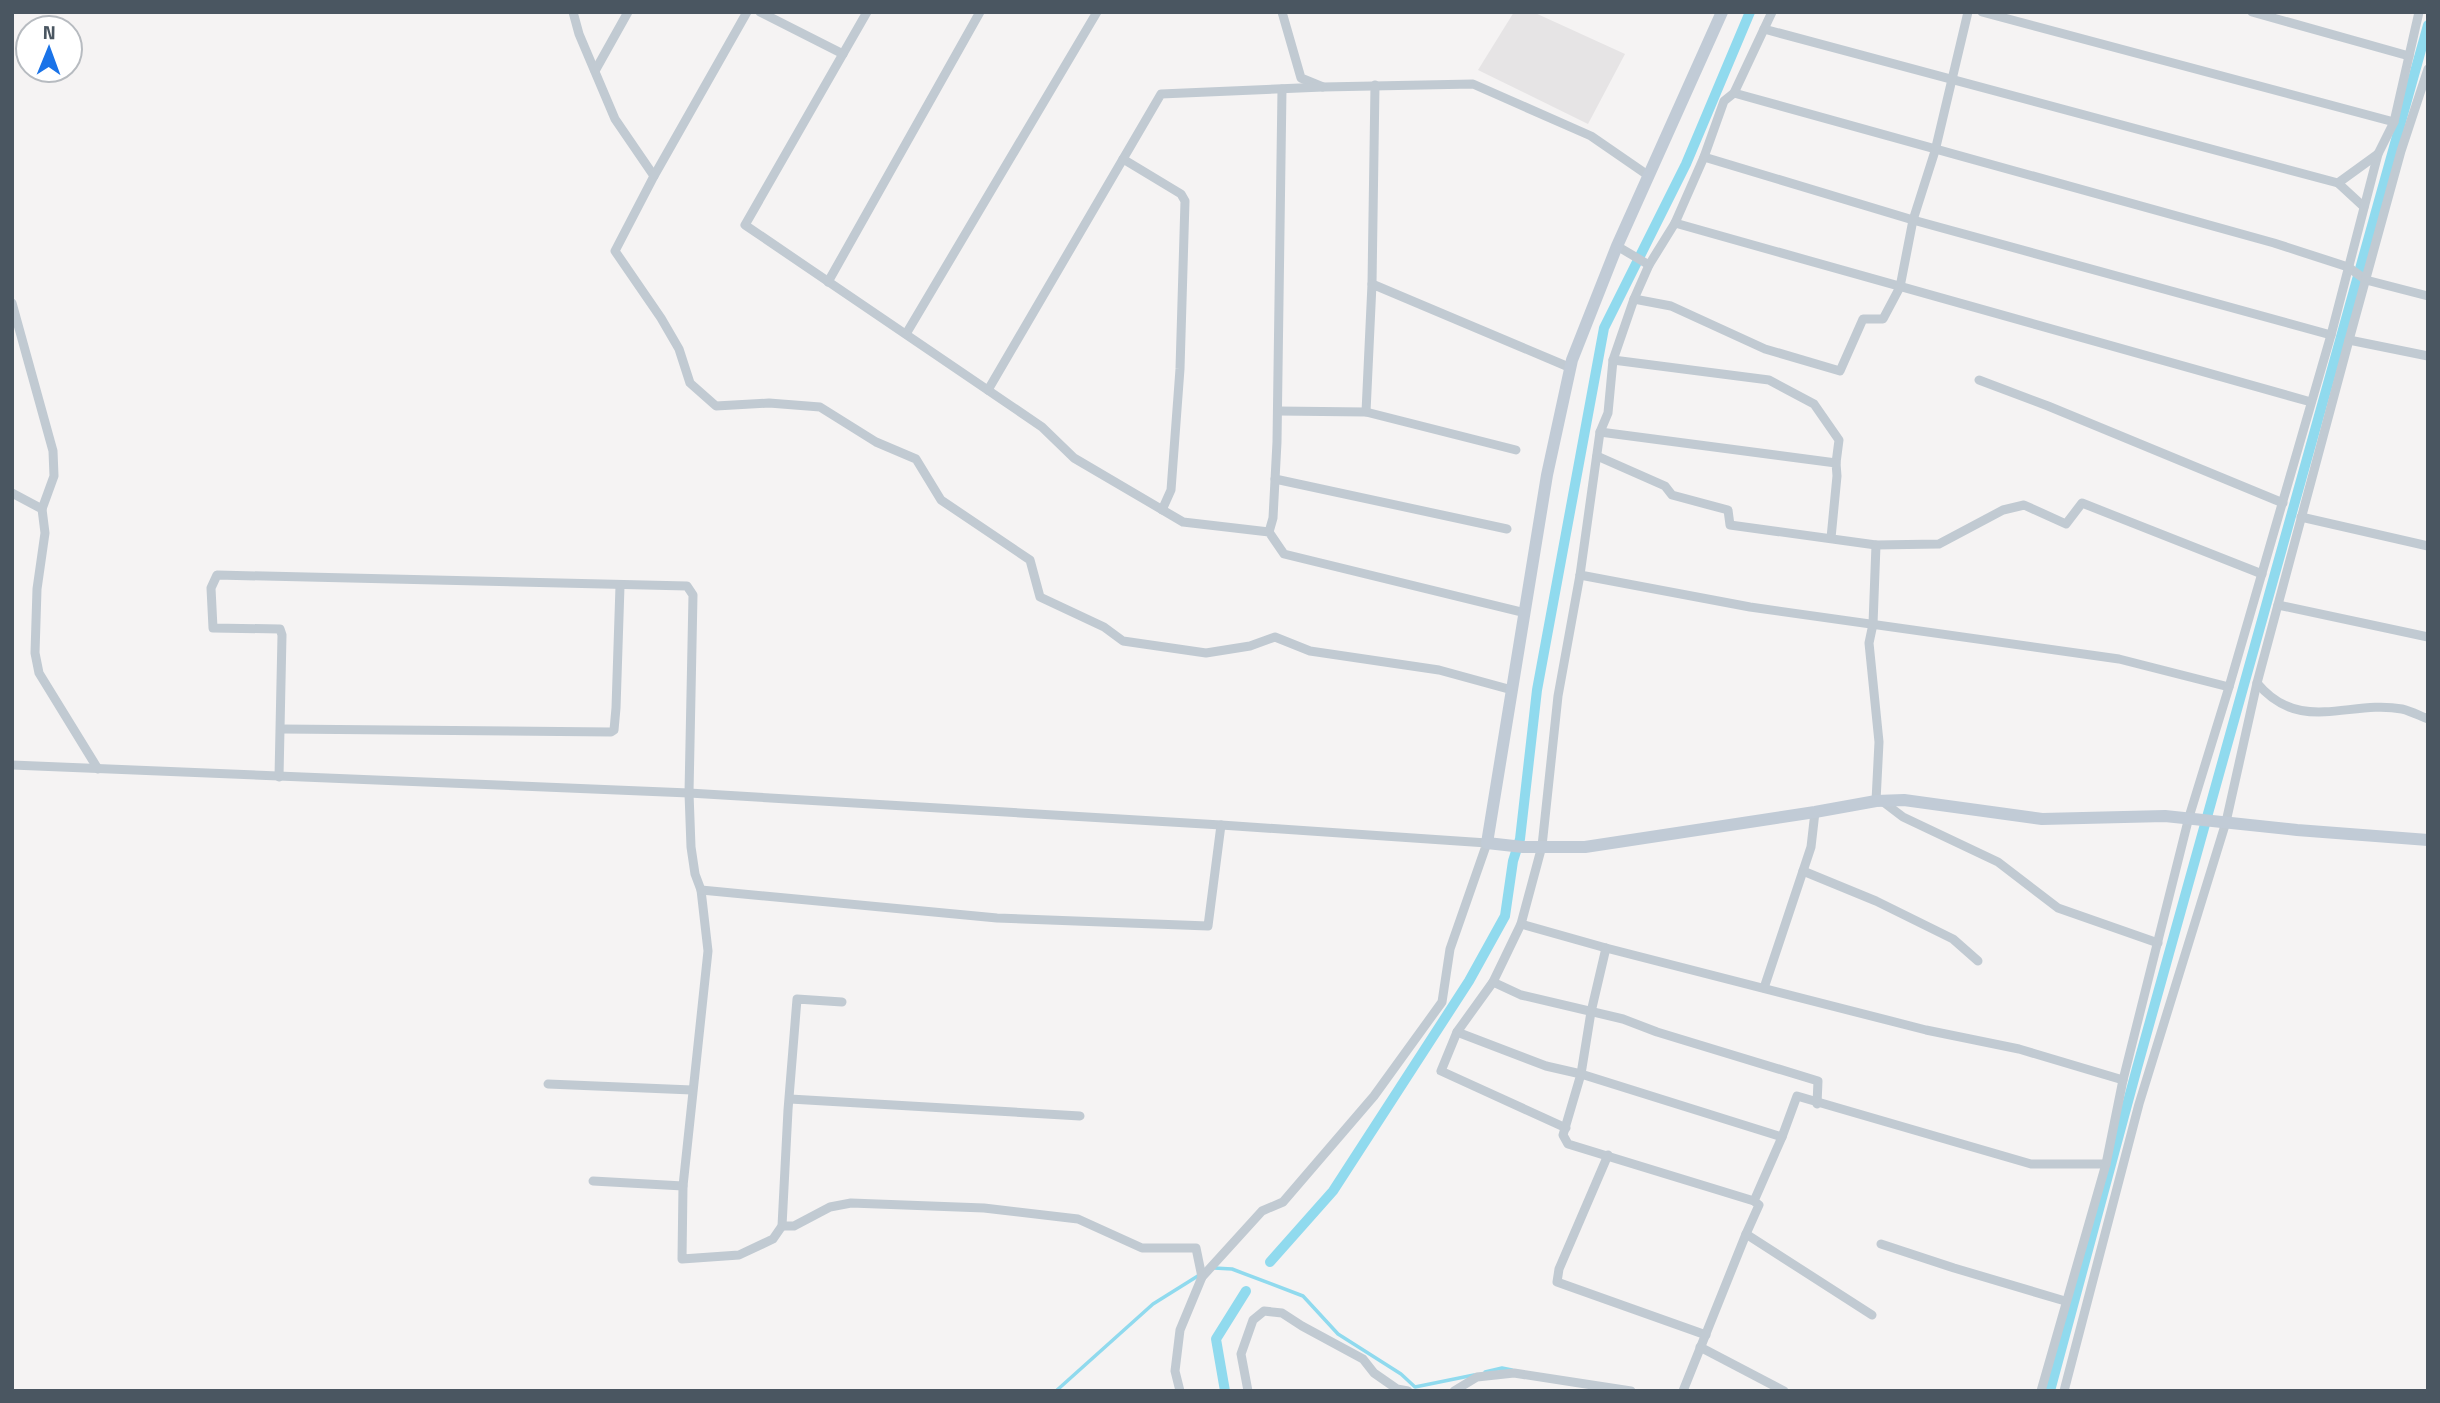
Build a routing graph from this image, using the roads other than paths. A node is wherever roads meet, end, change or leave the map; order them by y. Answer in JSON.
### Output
{"nodes":[{"id":1,"x":573,"y":12,"type":"edge"},
{"id":2,"x":628,"y":12,"type":"edge"},
{"id":3,"x":747,"y":12,"type":"edge"},
{"id":4,"x":760,"y":12,"type":"edge"},
{"id":5,"x":867,"y":12,"type":"edge"},
{"id":6,"x":980,"y":12,"type":"edge"},
{"id":7,"x":1097,"y":12,"type":"edge"},
{"id":8,"x":1282,"y":12,"type":"edge"},
{"id":9,"x":1722,"y":12,"type":"edge"},
{"id":10,"x":1772,"y":12,"type":"edge"},
{"id":11,"x":1968,"y":12,"type":"edge"},
{"id":12,"x":1982,"y":12,"type":"edge"},
{"id":13,"x":2252,"y":12,"type":"edge"},
{"id":14,"x":2419,"y":12,"type":"edge"},
{"id":15,"x":1763,"y":29,"type":"junction"},
{"id":16,"x":843,"y":54,"type":"junction"},
{"id":17,"x":2409,"y":56,"type":"junction"},
{"id":18,"x":2428,"y":69,"type":"edge"},
{"id":19,"x":595,"y":71,"type":"junction"},
{"id":20,"x":1952,"y":80,"type":"junction"},
{"id":21,"x":1375,"y":86,"type":"junction"},
{"id":22,"x":1323,"y":87,"type":"junction"},
{"id":23,"x":1282,"y":89,"type":"junction"},
{"id":24,"x":1734,"y":93,"type":"junction"},
{"id":25,"x":2394,"y":122,"type":"junction"},
{"id":26,"x":1935,"y":150,"type":"junction"},
{"id":27,"x":2378,"y":154,"type":"junction"},
{"id":28,"x":1704,"y":157,"type":"junction"},
{"id":29,"x":1123,"y":159,"type":"junction"},
{"id":30,"x":654,"y":176,"type":"junction"},
{"id":31,"x":1649,"y":176,"type":"junction"},
{"id":32,"x":2338,"y":183,"type":"junction"},
{"id":33,"x":2364,"y":207,"type":"junction"},
{"id":34,"x":1913,"y":219,"type":"junction"},
{"id":35,"x":1675,"y":223,"type":"junction"},
{"id":36,"x":1617,"y":246,"type":"junction"},
{"id":37,"x":1649,"y":265,"type":"junction"},
{"id":38,"x":2348,"y":267,"type":"junction"},
{"id":39,"x":2366,"y":279,"type":"junction"},
{"id":40,"x":828,"y":282,"type":"junction"},
{"id":41,"x":1372,"y":284,"type":"junction"},
{"id":42,"x":1900,"y":287,"type":"junction"},
{"id":43,"x":2428,"y":296,"type":"edge"},
{"id":44,"x":1634,"y":299,"type":"junction"},
{"id":45,"x":12,"y":303,"type":"edge"},
{"id":46,"x":906,"y":334,"type":"junction"},
{"id":47,"x":2331,"y":335,"type":"junction"},
{"id":48,"x":2349,"y":340,"type":"junction"},
{"id":49,"x":2428,"y":356,"type":"edge"},
{"id":50,"x":1613,"y":360,"type":"junction"},
{"id":51,"x":1571,"y":368,"type":"junction"},
{"id":52,"x":1979,"y":380,"type":"dead end"},
{"id":53,"x":988,"y":390,"type":"junction"},
{"id":54,"x":2311,"y":402,"type":"junction"},
{"id":55,"x":1278,"y":411,"type":"junction"},
{"id":56,"x":1366,"y":412,"type":"junction"},
{"id":57,"x":1600,"y":432,"type":"junction"},
{"id":58,"x":1516,"y":450,"type":"dead end"},
{"id":59,"x":1597,"y":456,"type":"junction"},
{"id":60,"x":1836,"y":463,"type":"junction"},
{"id":61,"x":1275,"y":479,"type":"junction"},
{"id":62,"x":12,"y":493,"type":"edge"},
{"id":63,"x":2283,"y":503,"type":"junction"},
{"id":64,"x":42,"y":509,"type":"junction"},
{"id":65,"x":1163,"y":510,"type":"junction"},
{"id":66,"x":2301,"y":517,"type":"junction"},
{"id":67,"x":1507,"y":529,"type":"dead end"},
{"id":68,"x":1269,"y":532,"type":"junction"},
{"id":69,"x":1831,"y":537,"type":"junction"},
{"id":70,"x":1876,"y":545,"type":"junction"},
{"id":71,"x":2428,"y":546,"type":"edge"},
{"id":72,"x":2262,"y":574,"type":"junction"},
{"id":73,"x":1580,"y":575,"type":"junction"},
{"id":74,"x":620,"y":586,"type":"junction"},
{"id":75,"x":2278,"y":605,"type":"junction"},
{"id":76,"x":1525,"y":613,"type":"junction"},
{"id":77,"x":1873,"y":624,"type":"junction"},
{"id":78,"x":2428,"y":637,"type":"edge"},
{"id":79,"x":2257,"y":683,"type":"junction"},
{"id":80,"x":2229,"y":687,"type":"junction"},
{"id":81,"x":1512,"y":690,"type":"junction"},
{"id":82,"x":2428,"y":719,"type":"edge"},
{"id":83,"x":281,"y":729,"type":"junction"},
{"id":84,"x":12,"y":765,"type":"edge"},
{"id":85,"x":99,"y":769,"type":"junction"},
{"id":86,"x":279,"y":776,"type":"junction"},
{"id":87,"x":689,"y":793,"type":"junction"},
{"id":88,"x":1879,"y":801,"type":"junction"},
{"id":89,"x":1815,"y":812,"type":"junction"},
{"id":90,"x":2192,"y":818,"type":"junction"},
{"id":91,"x":2220,"y":821,"type":"junction"},
{"id":92,"x":1221,"y":824,"type":"junction"},
{"id":93,"x":2428,"y":840,"type":"edge"},
{"id":94,"x":1494,"y":844,"type":"junction"},
{"id":95,"x":1542,"y":846,"type":"junction"},
{"id":96,"x":1803,"y":871,"type":"junction"},
{"id":97,"x":701,"y":890,"type":"junction"},
{"id":98,"x":1521,"y":924,"type":"junction"},
{"id":99,"x":2158,"y":943,"type":"junction"},
{"id":100,"x":1606,"y":948,"type":"junction"},
{"id":101,"x":1978,"y":961,"type":"dead end"},
{"id":102,"x":1493,"y":982,"type":"junction"},
{"id":103,"x":1764,"y":988,"type":"junction"},
{"id":104,"x":842,"y":1002,"type":"dead end"},
{"id":105,"x":1591,"y":1012,"type":"junction"},
{"id":106,"x":1457,"y":1032,"type":"junction"},
{"id":107,"x":1581,"y":1074,"type":"junction"},
{"id":108,"x":2123,"y":1080,"type":"junction"},
{"id":109,"x":548,"y":1084,"type":"dead end"},
{"id":110,"x":692,"y":1090,"type":"junction"},
{"id":111,"x":790,"y":1099,"type":"junction"},
{"id":112,"x":1817,"y":1104,"type":"junction"},
{"id":113,"x":1080,"y":1116,"type":"dead end"},
{"id":114,"x":1566,"y":1128,"type":"junction"},
{"id":115,"x":1782,"y":1137,"type":"junction"},
{"id":116,"x":1608,"y":1155,"type":"junction"},
{"id":117,"x":2106,"y":1164,"type":"junction"},
{"id":118,"x":593,"y":1181,"type":"dead end"},
{"id":119,"x":683,"y":1186,"type":"junction"},
{"id":120,"x":1754,"y":1201,"type":"junction"},
{"id":121,"x":782,"y":1226,"type":"junction"},
{"id":122,"x":1746,"y":1234,"type":"junction"},
{"id":123,"x":1881,"y":1244,"type":"dead end"},
{"id":124,"x":1202,"y":1277,"type":"junction"},
{"id":125,"x":2065,"y":1301,"type":"junction"},
{"id":126,"x":1872,"y":1315,"type":"dead end"},
{"id":127,"x":1706,"y":1335,"type":"junction"},
{"id":128,"x":1700,"y":1347,"type":"junction"},
{"id":129,"x":1180,"y":1391,"type":"edge"},
{"id":130,"x":1248,"y":1391,"type":"edge"},
{"id":131,"x":1408,"y":1391,"type":"edge"},
{"id":132,"x":1454,"y":1391,"type":"edge"},
{"id":133,"x":1631,"y":1391,"type":"edge"},
{"id":134,"x":1684,"y":1391,"type":"edge"},
{"id":135,"x":1784,"y":1391,"type":"edge"},
{"id":136,"x":2041,"y":1391,"type":"edge"},
{"id":137,"x":2064,"y":1391,"type":"edge"}],
"edges":[{"from":1,"to":19,"type":"street"},
{"from":2,"to":19,"type":"street"},
{"from":3,"to":30,"type":"street"},
{"from":4,"to":16,"type":"street"},
{"from":5,"to":16,"type":"street"},
{"from":6,"to":40,"type":"street"},
{"from":7,"to":46,"type":"street"},
{"from":8,"to":22,"type":"street"},
{"from":9,"to":31,"type":"street"},
{"from":10,"to":15,"type":"street"},
{"from":11,"to":20,"type":"street"},
{"from":12,"to":25,"type":"street"},
{"from":13,"to":17,"type":"street"},
{"from":14,"to":17,"type":"street"},
{"from":15,"to":20,"type":"street"},
{"from":15,"to":24,"type":"street"},
{"from":16,"to":40,"type":"street"},
{"from":17,"to":25,"type":"street"},
{"from":18,"to":39,"type":"street"},
{"from":19,"to":30,"type":"street"},
{"from":20,"to":26,"type":"street"},
{"from":20,"to":32,"type":"street"},
{"from":21,"to":22,"type":"street"},
{"from":21,"to":31,"type":"street"},
{"from":21,"to":41,"type":"street"},
{"from":22,"to":23,"type":"street"},
{"from":23,"to":29,"type":"street"},
{"from":23,"to":55,"type":"street"},
{"from":24,"to":26,"type":"street"},
{"from":24,"to":28,"type":"street"},
{"from":25,"to":27,"type":"street"},
{"from":26,"to":34,"type":"street"},
{"from":26,"to":38,"type":"street"},
{"from":27,"to":32,"type":"street"},
{"from":27,"to":33,"type":"street"},
{"from":28,"to":34,"type":"street"},
{"from":28,"to":35,"type":"street"},
{"from":29,"to":53,"type":"street"},
{"from":29,"to":65,"type":"street"},
{"from":30,"to":81,"type":"street"},
{"from":31,"to":36,"type":"street"},
{"from":32,"to":33,"type":"street"},
{"from":33,"to":38,"type":"street"},
{"from":34,"to":42,"type":"street"},
{"from":34,"to":47,"type":"street"},
{"from":35,"to":37,"type":"street"},
{"from":35,"to":42,"type":"street"},
{"from":36,"to":37,"type":"street"},
{"from":36,"to":51,"type":"street"},
{"from":37,"to":44,"type":"street"},
{"from":38,"to":39,"type":"street"},
{"from":38,"to":47,"type":"street"},
{"from":39,"to":43,"type":"street"},
{"from":39,"to":48,"type":"street"},
{"from":40,"to":46,"type":"street"},
{"from":41,"to":51,"type":"street"},
{"from":41,"to":56,"type":"street"},
{"from":42,"to":44,"type":"street"},
{"from":42,"to":54,"type":"street"},
{"from":44,"to":50,"type":"street"},
{"from":45,"to":64,"type":"street"},
{"from":46,"to":53,"type":"street"},
{"from":47,"to":54,"type":"street"},
{"from":48,"to":49,"type":"street"},
{"from":48,"to":66,"type":"street"},
{"from":50,"to":57,"type":"street"},
{"from":50,"to":60,"type":"street"},
{"from":51,"to":76,"type":"street"},
{"from":52,"to":63,"type":"street"},
{"from":53,"to":65,"type":"street"},
{"from":54,"to":63,"type":"street"},
{"from":55,"to":56,"type":"street"},
{"from":55,"to":61,"type":"street"},
{"from":56,"to":58,"type":"street"},
{"from":57,"to":59,"type":"street"},
{"from":57,"to":60,"type":"street"},
{"from":59,"to":69,"type":"street"},
{"from":59,"to":73,"type":"street"},
{"from":60,"to":69,"type":"street"},
{"from":61,"to":67,"type":"street"},
{"from":61,"to":68,"type":"street"},
{"from":62,"to":64,"type":"street"},
{"from":63,"to":72,"type":"street"},
{"from":64,"to":85,"type":"street"},
{"from":65,"to":68,"type":"street"},
{"from":66,"to":71,"type":"street"},
{"from":66,"to":75,"type":"street"},
{"from":68,"to":76,"type":"street"},
{"from":69,"to":70,"type":"street"},
{"from":70,"to":72,"type":"street"},
{"from":70,"to":77,"type":"street"},
{"from":72,"to":80,"type":"street"},
{"from":73,"to":77,"type":"street"},
{"from":73,"to":95,"type":"street"},
{"from":74,"to":83,"type":"street"},
{"from":74,"to":83,"type":"street"},
{"from":74,"to":87,"type":"street"},
{"from":75,"to":78,"type":"street"},
{"from":75,"to":79,"type":"street"},
{"from":76,"to":81,"type":"street"},
{"from":77,"to":80,"type":"street"},
{"from":77,"to":88,"type":"street"},
{"from":79,"to":82,"type":"street"},
{"from":79,"to":91,"type":"street"},
{"from":80,"to":90,"type":"street"},
{"from":81,"to":94,"type":"street"},
{"from":83,"to":86,"type":"street"},
{"from":84,"to":85,"type":"street"},
{"from":85,"to":86,"type":"street"},
{"from":86,"to":87,"type":"street"},
{"from":87,"to":92,"type":"street"},
{"from":87,"to":97,"type":"street"},
{"from":88,"to":89,"type":"street"},
{"from":88,"to":90,"type":"street"},
{"from":88,"to":99,"type":"street"},
{"from":89,"to":95,"type":"street"},
{"from":89,"to":96,"type":"street"},
{"from":90,"to":91,"type":"street"},
{"from":90,"to":99,"type":"street"},
{"from":91,"to":93,"type":"street"},
{"from":91,"to":137,"type":"street"},
{"from":92,"to":94,"type":"street"},
{"from":92,"to":97,"type":"street"},
{"from":94,"to":95,"type":"street"},
{"from":94,"to":124,"type":"street"},
{"from":95,"to":98,"type":"street"},
{"from":96,"to":101,"type":"street"},
{"from":96,"to":103,"type":"street"},
{"from":97,"to":110,"type":"street"},
{"from":98,"to":100,"type":"street"},
{"from":98,"to":102,"type":"street"},
{"from":99,"to":108,"type":"street"},
{"from":100,"to":103,"type":"street"},
{"from":100,"to":105,"type":"street"},
{"from":102,"to":105,"type":"street"},
{"from":102,"to":106,"type":"street"},
{"from":103,"to":108,"type":"street"},
{"from":104,"to":111,"type":"street"},
{"from":105,"to":107,"type":"street"},
{"from":105,"to":112,"type":"street"},
{"from":106,"to":107,"type":"street"},
{"from":106,"to":114,"type":"street"},
{"from":107,"to":114,"type":"street"},
{"from":107,"to":115,"type":"street"},
{"from":108,"to":117,"type":"street"},
{"from":109,"to":110,"type":"street"},
{"from":110,"to":119,"type":"street"},
{"from":111,"to":113,"type":"street"},
{"from":111,"to":121,"type":"street"},
{"from":112,"to":115,"type":"street"},
{"from":112,"to":117,"type":"street"},
{"from":114,"to":116,"type":"street"},
{"from":115,"to":120,"type":"street"},
{"from":116,"to":120,"type":"street"},
{"from":116,"to":127,"type":"street"},
{"from":117,"to":125,"type":"street"},
{"from":118,"to":119,"type":"street"},
{"from":119,"to":121,"type":"street"},
{"from":120,"to":122,"type":"street"},
{"from":121,"to":124,"type":"street"},
{"from":122,"to":126,"type":"street"},
{"from":122,"to":127,"type":"street"},
{"from":123,"to":125,"type":"street"},
{"from":124,"to":129,"type":"street"},
{"from":125,"to":136,"type":"street"},
{"from":127,"to":128,"type":"street"},
{"from":128,"to":134,"type":"street"},
{"from":128,"to":135,"type":"street"},
{"from":130,"to":131,"type":"street"},
{"from":132,"to":133,"type":"street"}]}
